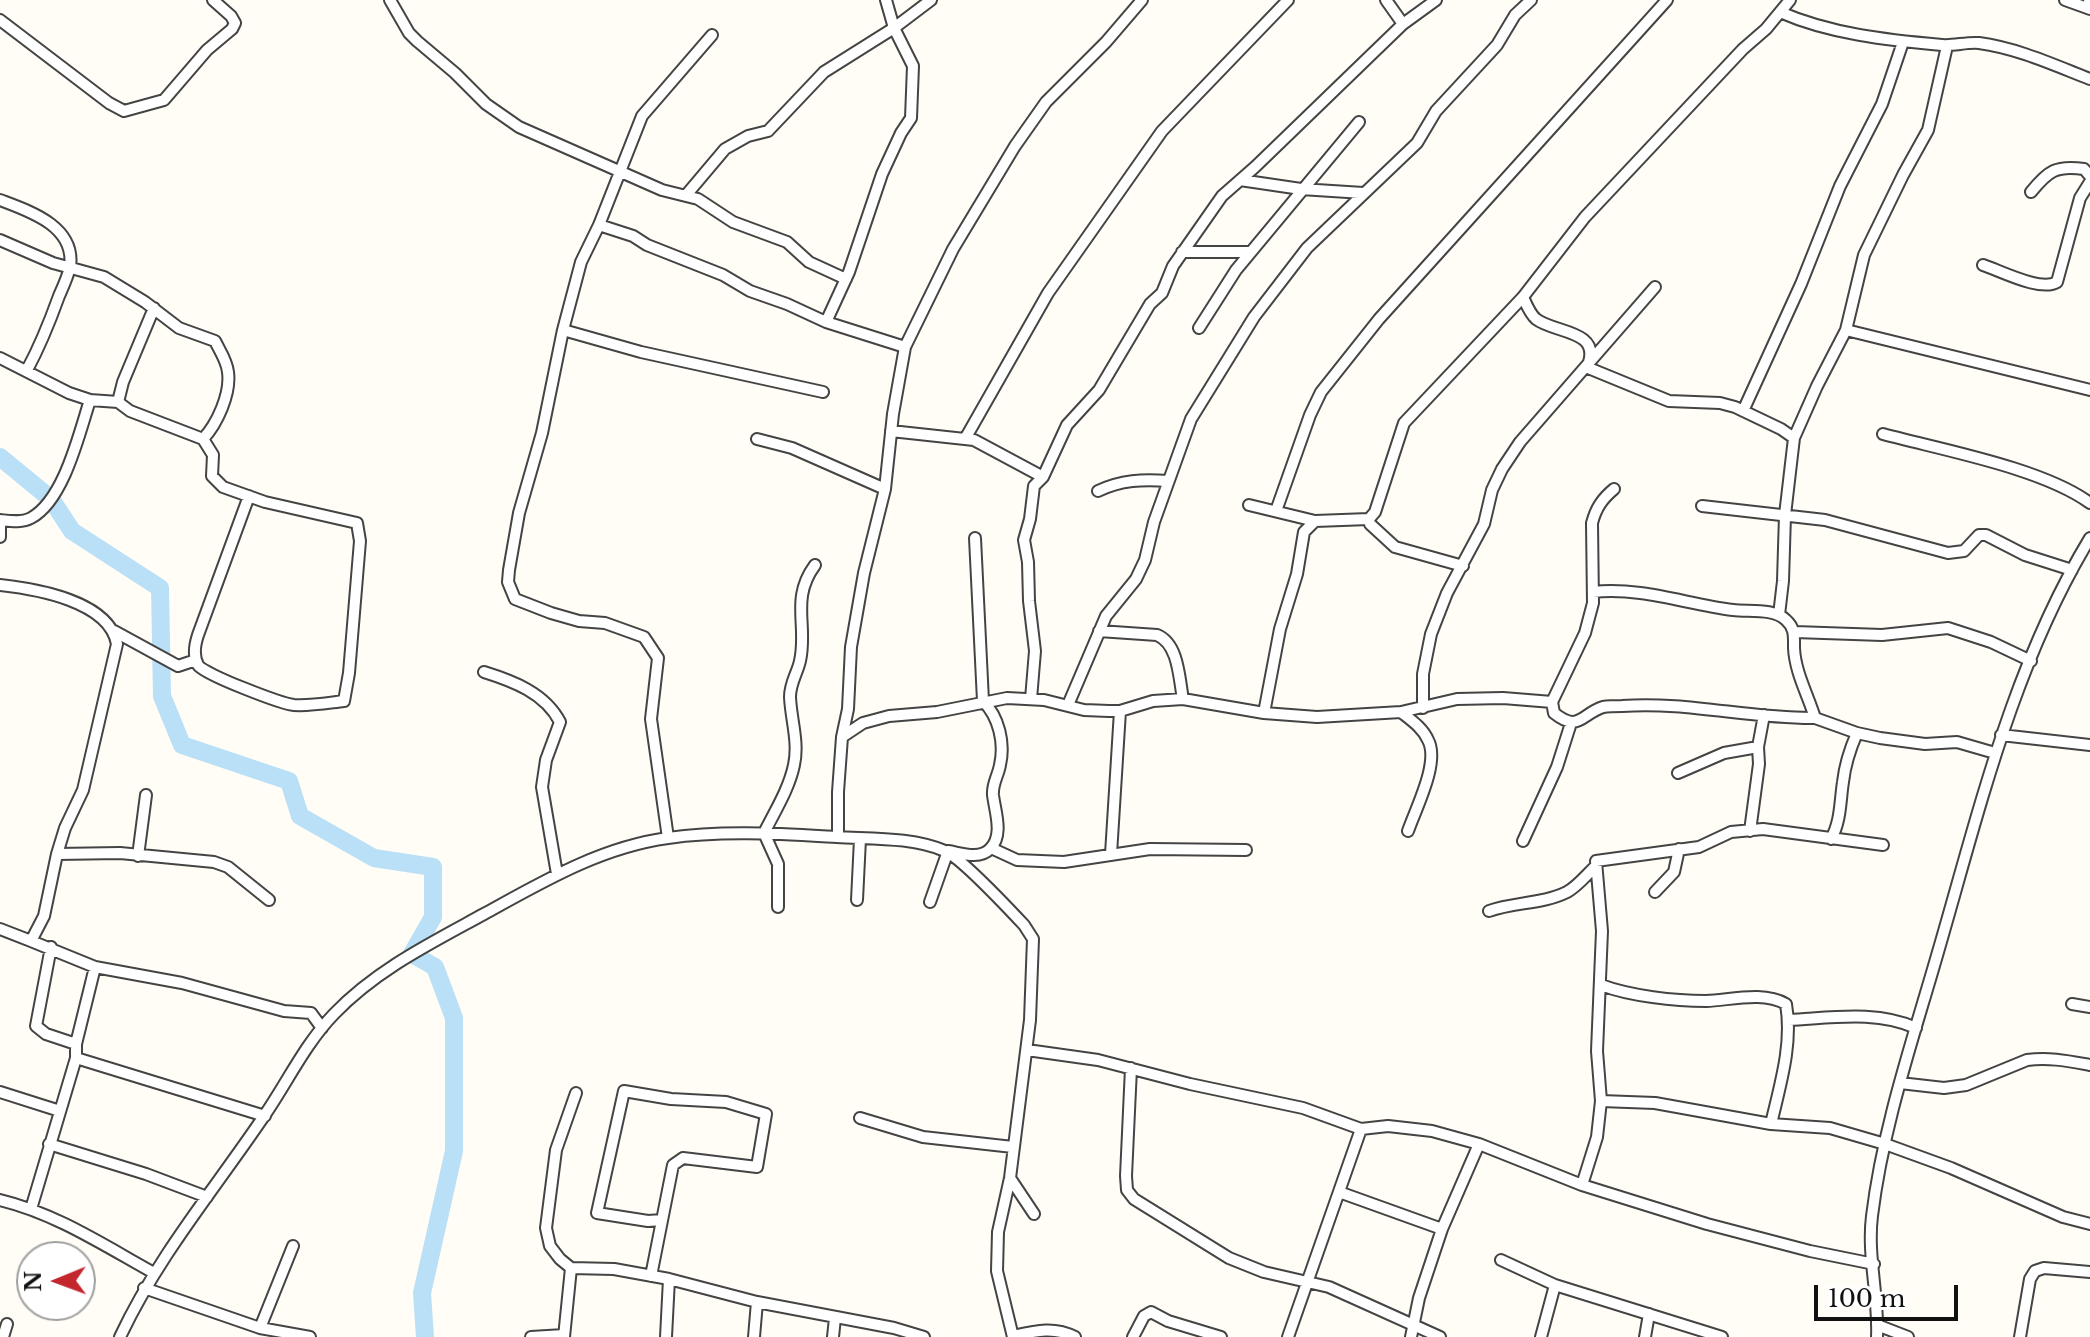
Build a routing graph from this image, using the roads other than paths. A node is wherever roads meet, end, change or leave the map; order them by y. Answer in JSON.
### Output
{"nodes":[{"id":1,"x":213,"y":0,"type":"edge"},
{"id":2,"x":390,"y":0,"type":"edge"},
{"id":3,"x":886,"y":0,"type":"edge"},
{"id":4,"x":931,"y":0,"type":"edge"},
{"id":5,"x":1142,"y":0,"type":"edge"},
{"id":6,"x":1288,"y":0,"type":"edge"},
{"id":7,"x":1386,"y":0,"type":"edge"},
{"id":8,"x":1436,"y":0,"type":"edge"},
{"id":9,"x":1531,"y":0,"type":"edge"},
{"id":10,"x":1667,"y":0,"type":"edge"},
{"id":11,"x":1790,"y":0,"type":"edge"},
{"id":12,"x":2065,"y":0,"type":"edge"},
{"id":13,"x":2090,"y":9,"type":"edge"},
{"id":14,"x":1780,"y":12,"type":"junction"},
{"id":15,"x":0,"y":20,"type":"edge"},
{"id":16,"x":1403,"y":24,"type":"junction"},
{"id":17,"x":894,"y":28,"type":"junction"},
{"id":18,"x":712,"y":35,"type":"dead end"},
{"id":19,"x":1903,"y":42,"type":"junction"},
{"id":20,"x":1947,"y":46,"type":"junction"},
{"id":21,"x":2090,"y":79,"type":"edge"},
{"id":22,"x":1359,"y":122,"type":"dead end"},
{"id":23,"x":621,"y":171,"type":"junction"},
{"id":24,"x":2090,"y":179,"type":"edge"},
{"id":25,"x":1240,"y":180,"type":"junction"},
{"id":26,"x":1301,"y":189,"type":"junction"},
{"id":27,"x":2031,"y":192,"type":"dead end"},
{"id":28,"x":1363,"y":193,"type":"junction"},
{"id":29,"x":687,"y":194,"type":"junction"},
{"id":30,"x":0,"y":200,"type":"edge"},
{"id":31,"x":599,"y":225,"type":"junction"},
{"id":32,"x":0,"y":240,"type":"edge"},
{"id":33,"x":1182,"y":252,"type":"junction"},
{"id":34,"x":1250,"y":252,"type":"junction"},
{"id":35,"x":1983,"y":265,"type":"dead end"},
{"id":36,"x":70,"y":267,"type":"junction"},
{"id":37,"x":846,"y":279,"type":"junction"},
{"id":38,"x":1655,"y":287,"type":"dead end"},
{"id":39,"x":1523,"y":297,"type":"junction"},
{"id":40,"x":154,"y":308,"type":"junction"},
{"id":41,"x":826,"y":322,"type":"junction"},
{"id":42,"x":1199,"y":328,"type":"dead end"},
{"id":43,"x":563,"y":330,"type":"junction"},
{"id":44,"x":1846,"y":330,"type":"junction"},
{"id":45,"x":905,"y":347,"type":"junction"},
{"id":46,"x":0,"y":358,"type":"edge"},
{"id":47,"x":1586,"y":367,"type":"junction"},
{"id":48,"x":27,"y":370,"type":"junction"},
{"id":49,"x":2090,"y":390,"type":"edge"},
{"id":50,"x":823,"y":392,"type":"dead end"},
{"id":51,"x":90,"y":400,"type":"junction"},
{"id":52,"x":118,"y":402,"type":"junction"},
{"id":53,"x":1743,"y":411,"type":"junction"},
{"id":54,"x":891,"y":431,"type":"junction"},
{"id":55,"x":1883,"y":434,"type":"dead end"},
{"id":56,"x":1794,"y":438,"type":"junction"},
{"id":57,"x":203,"y":439,"type":"junction"},
{"id":58,"x":757,"y":439,"type":"dead end"},
{"id":59,"x":965,"y":439,"type":"junction"},
{"id":60,"x":1043,"y":477,"type":"junction"},
{"id":61,"x":1168,"y":481,"type":"junction"},
{"id":62,"x":885,"y":489,"type":"junction"},
{"id":63,"x":1614,"y":489,"type":"dead end"},
{"id":64,"x":1098,"y":491,"type":"dead end"},
{"id":65,"x":249,"y":496,"type":"junction"},
{"id":66,"x":2090,"y":503,"type":"edge"},
{"id":67,"x":1249,"y":505,"type":"dead end"},
{"id":68,"x":1702,"y":506,"type":"dead end"},
{"id":69,"x":1276,"y":511,"type":"junction"},
{"id":70,"x":1785,"y":515,"type":"junction"},
{"id":71,"x":1315,"y":521,"type":"junction"},
{"id":72,"x":1370,"y":524,"type":"dead end"},
{"id":73,"x":0,"y":537,"type":"edge"},
{"id":74,"x":975,"y":538,"type":"dead end"},
{"id":75,"x":2090,"y":538,"type":"edge"},
{"id":76,"x":815,"y":565,"type":"dead end"},
{"id":77,"x":2074,"y":565,"type":"junction"},
{"id":78,"x":2090,"y":565,"type":"edge"},
{"id":79,"x":1463,"y":566,"type":"junction"},
{"id":80,"x":0,"y":585,"type":"edge"},
{"id":81,"x":1593,"y":592,"type":"junction"},
{"id":82,"x":1779,"y":615,"type":"junction"},
{"id":83,"x":114,"y":631,"type":"junction"},
{"id":84,"x":1099,"y":631,"type":"junction"},
{"id":85,"x":1795,"y":632,"type":"junction"},
{"id":86,"x":196,"y":660,"type":"junction"},
{"id":87,"x":2031,"y":661,"type":"junction"},
{"id":88,"x":484,"y":672,"type":"dead end"},
{"id":89,"x":1031,"y":699,"type":"junction"},
{"id":90,"x":1183,"y":699,"type":"junction"},
{"id":91,"x":983,"y":701,"type":"junction"},
{"id":92,"x":1552,"y":702,"type":"junction"},
{"id":93,"x":1068,"y":705,"type":"junction"},
{"id":94,"x":1423,"y":708,"type":"junction"},
{"id":95,"x":1120,"y":711,"type":"junction"},
{"id":96,"x":1401,"y":712,"type":"junction"},
{"id":97,"x":1264,"y":713,"type":"junction"},
{"id":98,"x":1764,"y":715,"type":"junction"},
{"id":99,"x":1815,"y":718,"type":"junction"},
{"id":100,"x":1571,"y":723,"type":"junction"},
{"id":101,"x":1857,"y":733,"type":"junction"},
{"id":102,"x":2001,"y":735,"type":"junction"},
{"id":103,"x":842,"y":737,"type":"junction"},
{"id":104,"x":2090,"y":745,"type":"edge"},
{"id":105,"x":1758,"y":747,"type":"junction"},
{"id":106,"x":1995,"y":753,"type":"junction"},
{"id":107,"x":1678,"y":773,"type":"dead end"},
{"id":108,"x":146,"y":795,"type":"dead end"},
{"id":109,"x":1408,"y":831,"type":"dead end"},
{"id":110,"x":1750,"y":831,"type":"junction"},
{"id":111,"x":764,"y":833,"type":"junction"},
{"id":112,"x":838,"y":837,"type":"junction"},
{"id":113,"x":668,"y":838,"type":"junction"},
{"id":114,"x":860,"y":839,"type":"junction"},
{"id":115,"x":1831,"y":839,"type":"junction"},
{"id":116,"x":1523,"y":841,"type":"dead end"},
{"id":117,"x":1883,"y":845,"type":"dead end"},
{"id":118,"x":991,"y":848,"type":"junction"},
{"id":119,"x":1679,"y":849,"type":"junction"},
{"id":120,"x":1246,"y":850,"type":"dead end"},
{"id":121,"x":948,"y":851,"type":"junction"},
{"id":122,"x":57,"y":854,"type":"junction"},
{"id":123,"x":1111,"y":854,"type":"junction"},
{"id":124,"x":138,"y":856,"type":"junction"},
{"id":125,"x":1596,"y":866,"type":"junction"},
{"id":126,"x":557,"y":874,"type":"junction"},
{"id":127,"x":1655,"y":892,"type":"dead end"},
{"id":128,"x":269,"y":900,"type":"dead end"},
{"id":129,"x":857,"y":900,"type":"dead end"},
{"id":130,"x":930,"y":902,"type":"dead end"},
{"id":131,"x":778,"y":907,"type":"dead end"},
{"id":132,"x":1489,"y":911,"type":"dead end"},
{"id":133,"x":0,"y":929,"type":"edge"},
{"id":134,"x":31,"y":941,"type":"junction"},
{"id":135,"x":51,"y":947,"type":"junction"},
{"id":136,"x":95,"y":967,"type":"junction"},
{"id":137,"x":1601,"y":985,"type":"junction"},
{"id":138,"x":2072,"y":1004,"type":"dead end"},
{"id":139,"x":2090,"y":1007,"type":"edge"},
{"id":140,"x":1789,"y":1020,"type":"junction"},
{"id":141,"x":322,"y":1028,"type":"junction"},
{"id":142,"x":1916,"y":1028,"type":"junction"},
{"id":143,"x":76,"y":1044,"type":"junction"},
{"id":144,"x":1027,"y":1050,"type":"junction"},
{"id":145,"x":76,"y":1058,"type":"junction"},
{"id":146,"x":2089,"y":1063,"type":"edge"},
{"id":147,"x":1131,"y":1068,"type":"junction"},
{"id":148,"x":1900,"y":1083,"type":"junction"},
{"id":149,"x":0,"y":1092,"type":"edge"},
{"id":150,"x":576,"y":1093,"type":"dead end"},
{"id":151,"x":1601,"y":1101,"type":"junction"},
{"id":152,"x":60,"y":1111,"type":"junction"},
{"id":153,"x":265,"y":1116,"type":"junction"},
{"id":154,"x":860,"y":1118,"type":"dead end"},
{"id":155,"x":1771,"y":1124,"type":"junction"},
{"id":156,"x":1361,"y":1129,"type":"junction"},
{"id":157,"x":49,"y":1144,"type":"junction"},
{"id":158,"x":1479,"y":1144,"type":"junction"},
{"id":159,"x":1885,"y":1144,"type":"junction"},
{"id":160,"x":1013,"y":1147,"type":"junction"},
{"id":161,"x":1010,"y":1178,"type":"junction"},
{"id":162,"x":1582,"y":1185,"type":"junction"},
{"id":163,"x":1339,"y":1192,"type":"junction"},
{"id":164,"x":207,"y":1197,"type":"junction"},
{"id":165,"x":0,"y":1200,"type":"edge"},
{"id":166,"x":31,"y":1209,"type":"junction"},
{"id":167,"x":1034,"y":1214,"type":"dead end"},
{"id":168,"x":662,"y":1220,"type":"junction"},
{"id":169,"x":648,"y":1221,"type":"junction"},
{"id":170,"x":2090,"y":1224,"type":"edge"},
{"id":171,"x":1442,"y":1229,"type":"junction"},
{"id":172,"x":660,"y":1233,"type":"junction"},
{"id":173,"x":293,"y":1246,"type":"dead end"},
{"id":174,"x":1501,"y":1260,"type":"dead end"},
{"id":175,"x":1874,"y":1264,"type":"junction"},
{"id":176,"x":571,"y":1268,"type":"junction"},
{"id":177,"x":2090,"y":1272,"type":"edge"},
{"id":178,"x":154,"y":1273,"type":"junction"},
{"id":179,"x":651,"y":1276,"type":"junction"},
{"id":180,"x":669,"y":1279,"type":"junction"},
{"id":181,"x":1310,"y":1281,"type":"junction"},
{"id":182,"x":1555,"y":1285,"type":"junction"},
{"id":183,"x":144,"y":1288,"type":"junction"},
{"id":184,"x":757,"y":1302,"type":"junction"},
{"id":185,"x":1649,"y":1314,"type":"junction"},
{"id":186,"x":835,"y":1318,"type":"junction"},
{"id":187,"x":7,"y":1324,"type":"dead end"},
{"id":188,"x":1413,"y":1324,"type":"junction"},
{"id":189,"x":1877,"y":1325,"type":"junction"},
{"id":190,"x":260,"y":1328,"type":"junction"},
{"id":191,"x":564,"y":1336,"type":"edge"},
{"id":192,"x":1013,"y":1336,"type":"edge"},
{"id":193,"x":3,"y":1337,"type":"edge"},
{"id":194,"x":120,"y":1337,"type":"edge"},
{"id":195,"x":310,"y":1337,"type":"edge"},
{"id":196,"x":531,"y":1337,"type":"edge"},
{"id":197,"x":666,"y":1337,"type":"edge"},
{"id":198,"x":754,"y":1337,"type":"edge"},
{"id":199,"x":833,"y":1337,"type":"edge"},
{"id":200,"x":924,"y":1337,"type":"edge"},
{"id":201,"x":1075,"y":1337,"type":"edge"},
{"id":202,"x":1133,"y":1337,"type":"edge"},
{"id":203,"x":1221,"y":1337,"type":"edge"},
{"id":204,"x":1288,"y":1337,"type":"edge"},
{"id":205,"x":1411,"y":1337,"type":"edge"},
{"id":206,"x":1440,"y":1337,"type":"edge"},
{"id":207,"x":1541,"y":1337,"type":"edge"},
{"id":208,"x":1645,"y":1337,"type":"edge"},
{"id":209,"x":1722,"y":1337,"type":"edge"},
{"id":210,"x":1877,"y":1337,"type":"edge"},
{"id":211,"x":1908,"y":1337,"type":"edge"},
{"id":212,"x":2020,"y":1337,"type":"edge"}],
"edges":[{"from":1,"to":15,"type":"street"},
{"from":2,"to":23,"type":"street"},
{"from":3,"to":17,"type":"street"},
{"from":4,"to":17,"type":"street"},
{"from":5,"to":45,"type":"street"},
{"from":6,"to":59,"type":"street"},
{"from":7,"to":16,"type":"street"},
{"from":8,"to":16,"type":"street"},
{"from":9,"to":28,"type":"street"},
{"from":10,"to":69,"type":"street"},
{"from":11,"to":14,"type":"street"},
{"from":12,"to":13,"type":"street"},
{"from":14,"to":19,"type":"street"},
{"from":14,"to":39,"type":"street"},
{"from":16,"to":25,"type":"street"},
{"from":17,"to":29,"type":"street"},
{"from":17,"to":37,"type":"street"},
{"from":18,"to":23,"type":"street"},
{"from":19,"to":20,"type":"street"},
{"from":19,"to":53,"type":"street"},
{"from":20,"to":21,"type":"street"},
{"from":20,"to":44,"type":"street"},
{"from":22,"to":26,"type":"street"},
{"from":23,"to":29,"type":"street"},
{"from":23,"to":31,"type":"street"},
{"from":24,"to":27,"type":"street"},
{"from":24,"to":35,"type":"street"},
{"from":25,"to":26,"type":"street"},
{"from":25,"to":33,"type":"street"},
{"from":26,"to":28,"type":"street"},
{"from":26,"to":34,"type":"street"},
{"from":28,"to":61,"type":"street"},
{"from":29,"to":37,"type":"street"},
{"from":30,"to":36,"type":"street"},
{"from":31,"to":41,"type":"street"},
{"from":31,"to":43,"type":"street"},
{"from":32,"to":36,"type":"street"},
{"from":33,"to":34,"type":"street"},
{"from":33,"to":60,"type":"street"},
{"from":34,"to":42,"type":"street"},
{"from":36,"to":40,"type":"street"},
{"from":36,"to":48,"type":"street"},
{"from":37,"to":41,"type":"street"},
{"from":38,"to":47,"type":"street"},
{"from":39,"to":47,"type":"street"},
{"from":39,"to":71,"type":"street"},
{"from":40,"to":52,"type":"street"},
{"from":40,"to":57,"type":"street"},
{"from":41,"to":45,"type":"street"},
{"from":43,"to":50,"type":"street"},
{"from":43,"to":113,"type":"street"},
{"from":44,"to":49,"type":"street"},
{"from":44,"to":56,"type":"street"},
{"from":45,"to":54,"type":"street"},
{"from":46,"to":48,"type":"street"},
{"from":47,"to":53,"type":"street"},
{"from":47,"to":79,"type":"street"},
{"from":48,"to":51,"type":"street"},
{"from":51,"to":52,"type":"street"},
{"from":51,"to":73,"type":"street"},
{"from":52,"to":57,"type":"street"},
{"from":53,"to":56,"type":"street"},
{"from":54,"to":59,"type":"street"},
{"from":54,"to":62,"type":"street"},
{"from":55,"to":66,"type":"street"},
{"from":56,"to":70,"type":"street"},
{"from":57,"to":65,"type":"street"},
{"from":58,"to":62,"type":"street"},
{"from":59,"to":60,"type":"street"},
{"from":60,"to":89,"type":"street"},
{"from":61,"to":64,"type":"street"},
{"from":61,"to":84,"type":"street"},
{"from":62,"to":103,"type":"street"},
{"from":63,"to":81,"type":"street"},
{"from":65,"to":86,"type":"street"},
{"from":65,"to":86,"type":"street"},
{"from":67,"to":69,"type":"street"},
{"from":68,"to":70,"type":"street"},
{"from":69,"to":71,"type":"street"},
{"from":70,"to":77,"type":"street"},
{"from":70,"to":82,"type":"street"},
{"from":71,"to":97,"type":"street"},
{"from":72,"to":79,"type":"street"},
{"from":74,"to":91,"type":"street"},
{"from":75,"to":77,"type":"street"},
{"from":76,"to":111,"type":"street"},
{"from":77,"to":78,"type":"street"},
{"from":77,"to":87,"type":"street"},
{"from":79,"to":94,"type":"street"},
{"from":80,"to":83,"type":"street"},
{"from":81,"to":82,"type":"street"},
{"from":81,"to":92,"type":"street"},
{"from":82,"to":85,"type":"street"},
{"from":83,"to":86,"type":"street"},
{"from":83,"to":122,"type":"street"},
{"from":84,"to":90,"type":"street"},
{"from":84,"to":93,"type":"street"},
{"from":85,"to":87,"type":"street"},
{"from":85,"to":99,"type":"street"},
{"from":87,"to":102,"type":"street"},
{"from":88,"to":126,"type":"street"},
{"from":89,"to":91,"type":"street"},
{"from":89,"to":93,"type":"street"},
{"from":90,"to":95,"type":"street"},
{"from":90,"to":97,"type":"street"},
{"from":91,"to":103,"type":"street"},
{"from":91,"to":118,"type":"street"},
{"from":92,"to":94,"type":"street"},
{"from":92,"to":100,"type":"street"},
{"from":93,"to":95,"type":"street"},
{"from":94,"to":96,"type":"street"},
{"from":95,"to":123,"type":"street"},
{"from":96,"to":97,"type":"street"},
{"from":96,"to":109,"type":"street"},
{"from":98,"to":99,"type":"street"},
{"from":98,"to":100,"type":"street"},
{"from":98,"to":105,"type":"street"},
{"from":99,"to":101,"type":"street"},
{"from":100,"to":116,"type":"street"},
{"from":101,"to":106,"type":"street"},
{"from":101,"to":115,"type":"street"},
{"from":102,"to":104,"type":"street"},
{"from":102,"to":106,"type":"street"},
{"from":103,"to":112,"type":"street"},
{"from":105,"to":107,"type":"street"},
{"from":105,"to":110,"type":"street"},
{"from":106,"to":142,"type":"street"},
{"from":108,"to":124,"type":"street"},
{"from":110,"to":115,"type":"street"},
{"from":110,"to":119,"type":"street"},
{"from":111,"to":112,"type":"street"},
{"from":111,"to":113,"type":"street"},
{"from":111,"to":131,"type":"street"},
{"from":112,"to":114,"type":"street"},
{"from":113,"to":126,"type":"street"},
{"from":114,"to":121,"type":"street"},
{"from":114,"to":129,"type":"street"},
{"from":115,"to":117,"type":"street"},
{"from":118,"to":121,"type":"street"},
{"from":118,"to":123,"type":"street"},
{"from":119,"to":125,"type":"street"},
{"from":119,"to":127,"type":"street"},
{"from":120,"to":123,"type":"street"},
{"from":121,"to":130,"type":"street"},
{"from":121,"to":144,"type":"street"},
{"from":122,"to":124,"type":"street"},
{"from":122,"to":134,"type":"street"},
{"from":124,"to":128,"type":"street"},
{"from":125,"to":132,"type":"street"},
{"from":125,"to":137,"type":"street"},
{"from":126,"to":141,"type":"street"},
{"from":133,"to":134,"type":"street"},
{"from":134,"to":135,"type":"street"},
{"from":135,"to":136,"type":"street"},
{"from":135,"to":143,"type":"street"},
{"from":136,"to":141,"type":"street"},
{"from":136,"to":143,"type":"street"},
{"from":137,"to":140,"type":"street"},
{"from":137,"to":151,"type":"street"},
{"from":138,"to":139,"type":"street"},
{"from":140,"to":142,"type":"street"},
{"from":140,"to":155,"type":"street"},
{"from":141,"to":153,"type":"street"},
{"from":142,"to":148,"type":"street"},
{"from":143,"to":145,"type":"street"},
{"from":144,"to":147,"type":"street"},
{"from":144,"to":160,"type":"street"},
{"from":145,"to":152,"type":"street"},
{"from":145,"to":153,"type":"street"},
{"from":146,"to":148,"type":"street"},
{"from":147,"to":156,"type":"street"},
{"from":147,"to":181,"type":"street"},
{"from":148,"to":159,"type":"street"},
{"from":149,"to":152,"type":"street"},
{"from":150,"to":176,"type":"street"},
{"from":151,"to":155,"type":"street"},
{"from":151,"to":162,"type":"street"},
{"from":152,"to":157,"type":"street"},
{"from":153,"to":164,"type":"street"},
{"from":154,"to":160,"type":"street"},
{"from":155,"to":159,"type":"street"},
{"from":156,"to":158,"type":"street"},
{"from":156,"to":163,"type":"street"},
{"from":157,"to":164,"type":"street"},
{"from":157,"to":166,"type":"street"},
{"from":158,"to":162,"type":"street"},
{"from":158,"to":171,"type":"street"},
{"from":159,"to":170,"type":"street"},
{"from":159,"to":175,"type":"street"},
{"from":160,"to":161,"type":"street"},
{"from":161,"to":167,"type":"street"},
{"from":161,"to":192,"type":"street"},
{"from":162,"to":175,"type":"street"},
{"from":163,"to":171,"type":"street"},
{"from":163,"to":181,"type":"street"},
{"from":164,"to":178,"type":"street"},
{"from":165,"to":166,"type":"street"},
{"from":166,"to":178,"type":"street"},
{"from":168,"to":169,"type":"street"},
{"from":168,"to":169,"type":"street"},
{"from":168,"to":172,"type":"street"},
{"from":169,"to":172,"type":"street"},
{"from":171,"to":188,"type":"street"},
{"from":172,"to":179,"type":"street"},
{"from":173,"to":190,"type":"street"},
{"from":174,"to":182,"type":"street"},
{"from":175,"to":189,"type":"street"},
{"from":176,"to":179,"type":"street"},
{"from":176,"to":191,"type":"street"},
{"from":177,"to":212,"type":"street"},
{"from":178,"to":183,"type":"street"},
{"from":179,"to":180,"type":"street"},
{"from":180,"to":184,"type":"street"},
{"from":180,"to":197,"type":"street"},
{"from":181,"to":188,"type":"street"},
{"from":181,"to":204,"type":"street"},
{"from":182,"to":185,"type":"street"},
{"from":182,"to":207,"type":"street"},
{"from":183,"to":190,"type":"street"},
{"from":183,"to":194,"type":"street"},
{"from":184,"to":186,"type":"street"},
{"from":184,"to":198,"type":"street"},
{"from":185,"to":208,"type":"street"},
{"from":185,"to":209,"type":"street"},
{"from":186,"to":199,"type":"street"},
{"from":186,"to":200,"type":"street"},
{"from":187,"to":193,"type":"street"},
{"from":188,"to":205,"type":"street"},
{"from":188,"to":206,"type":"street"},
{"from":189,"to":210,"type":"street"},
{"from":189,"to":211,"type":"street"},
{"from":190,"to":195,"type":"street"},
{"from":191,"to":196,"type":"street"},
{"from":192,"to":201,"type":"street"},
{"from":202,"to":203,"type":"street"}]}
